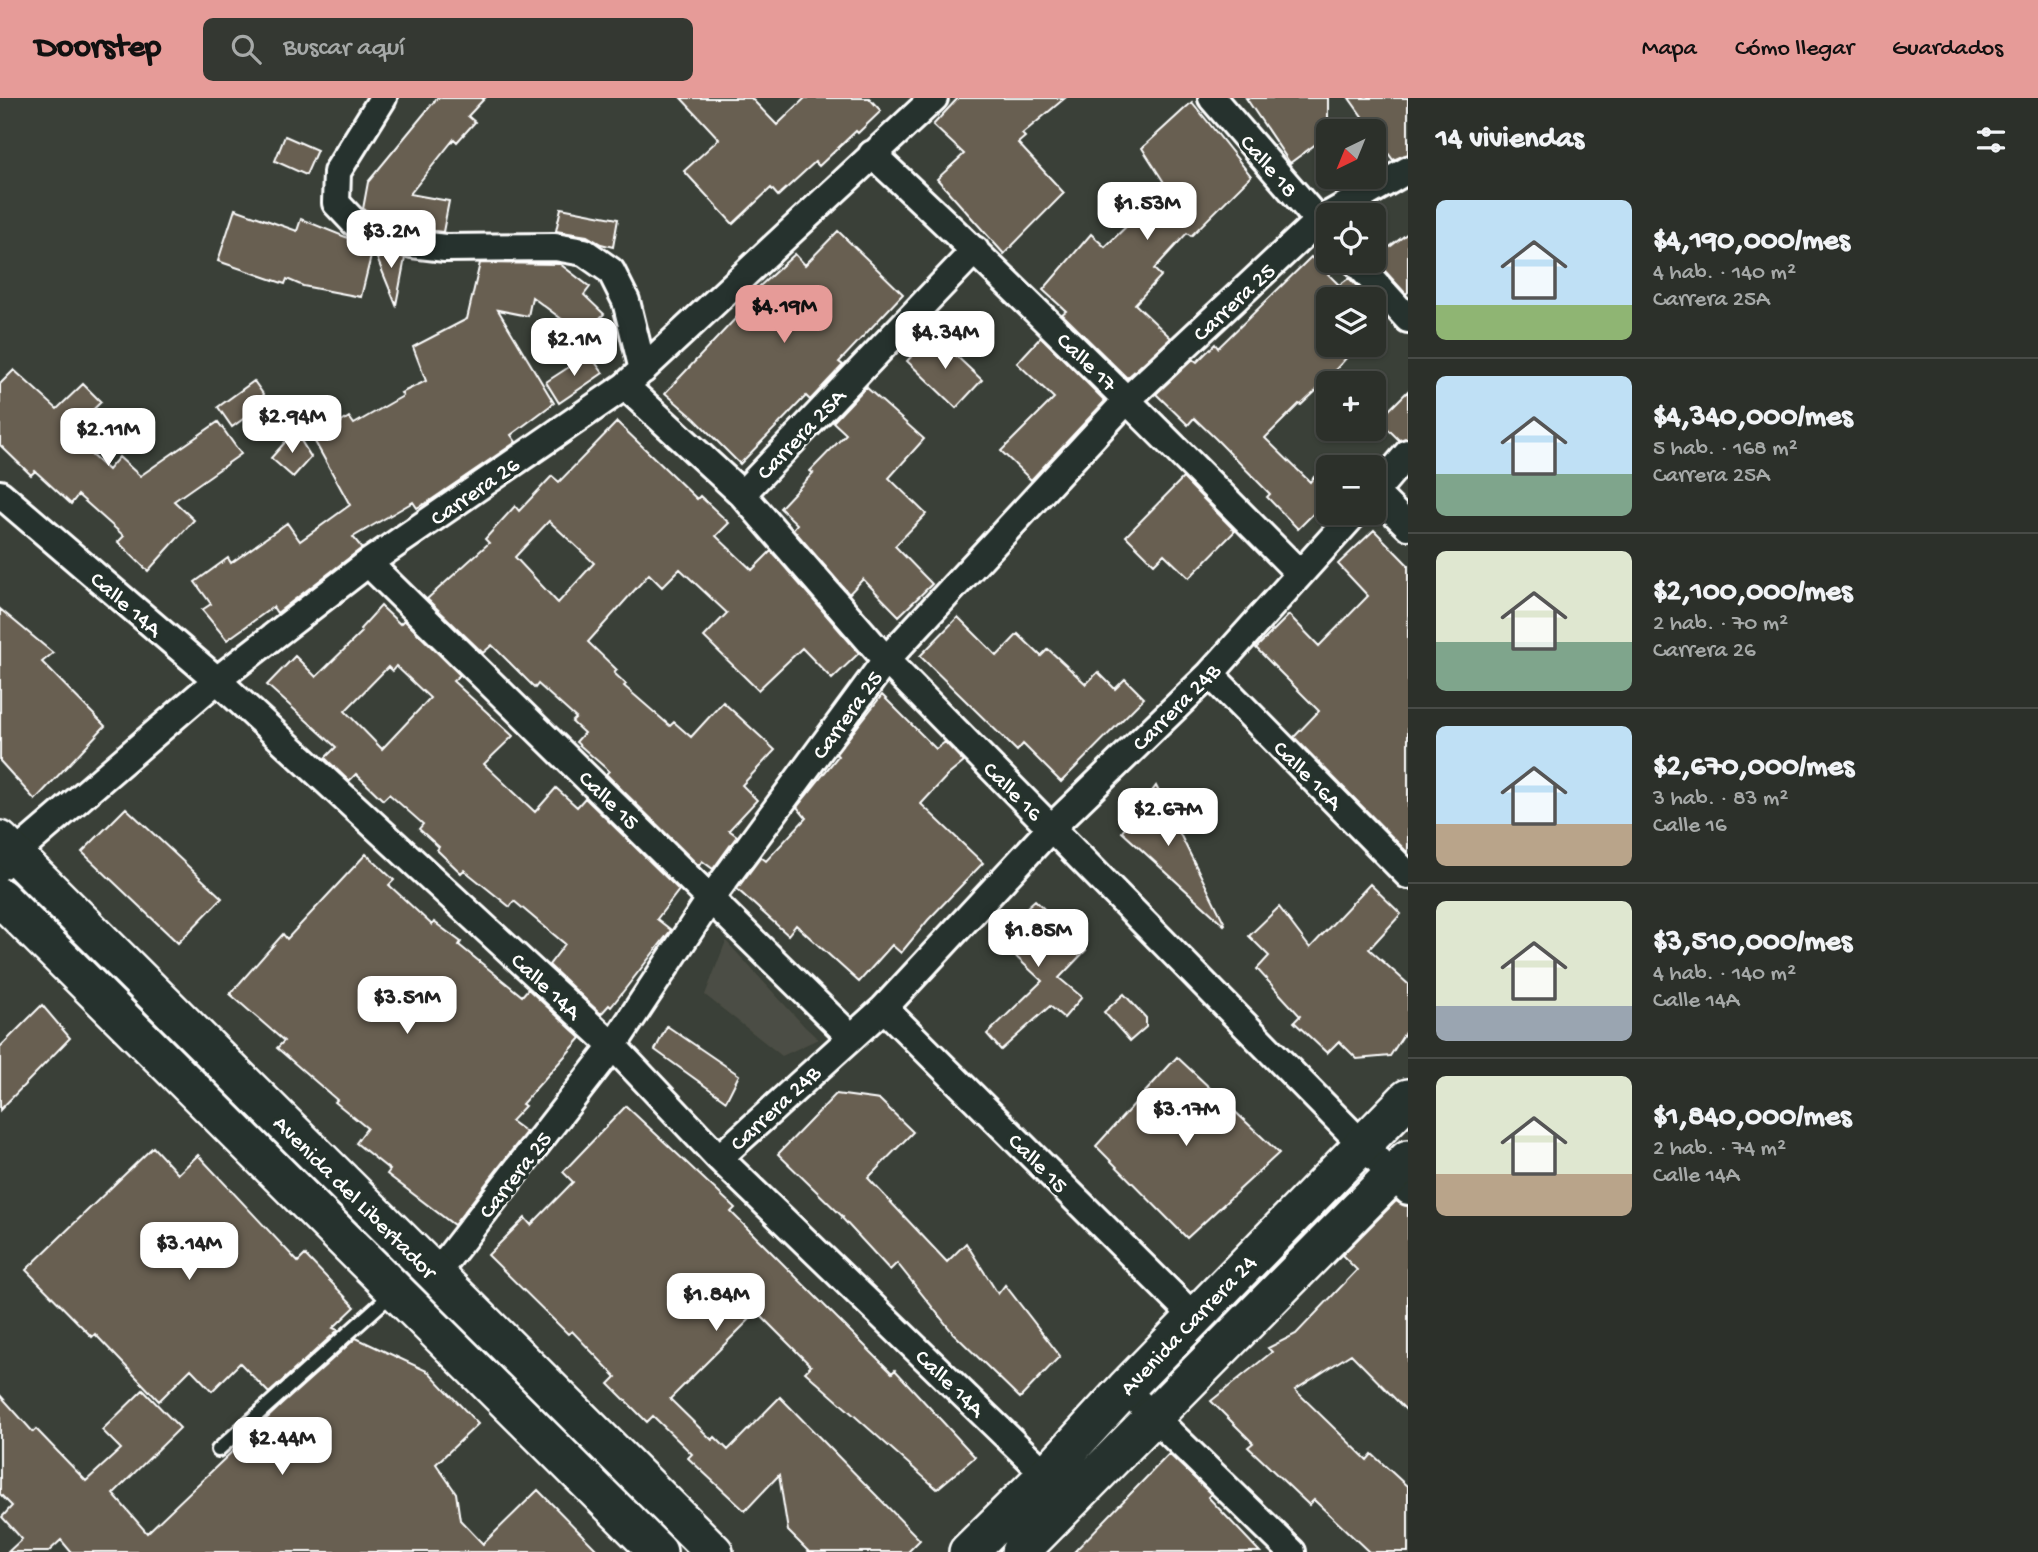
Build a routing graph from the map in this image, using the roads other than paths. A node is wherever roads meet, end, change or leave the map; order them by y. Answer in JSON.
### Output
{"nodes":[{"id":1,"x":383,"y":98,"type":"edge"},
{"id":2,"x":933,"y":98,"type":"edge"},
{"id":3,"x":1212,"y":98,"type":"edge"},
{"id":4,"x":872,"y":154,"type":"junction"},
{"id":5,"x":1408,"y":170,"type":"edge"},
{"id":6,"x":1355,"y":203,"type":"edge"},
{"id":7,"x":1316,"y":210,"type":"edge"},
{"id":8,"x":1316,"y":230,"type":"edge"},
{"id":9,"x":975,"y":250,"type":"junction"},
{"id":10,"x":1366,"y":273,"type":"edge"},
{"id":11,"x":1408,"y":319,"type":"edge"},
{"id":12,"x":634,"y":378,"type":"junction"},
{"id":13,"x":1128,"y":399,"type":"junction"},
{"id":14,"x":1408,"y":453,"type":"edge"},
{"id":15,"x":1386,"y":478,"type":"edge"},
{"id":16,"x":0,"y":494,"type":"edge"},
{"id":17,"x":742,"y":494,"type":"junction"},
{"id":18,"x":1386,"y":504,"type":"edge"},
{"id":19,"x":1344,"y":525,"type":"edge"},
{"id":20,"x":1408,"y":526,"type":"edge"},
{"id":21,"x":368,"y":563,"type":"junction"},
{"id":22,"x":1299,"y":573,"type":"junction"},
{"id":23,"x":886,"y":660,"type":"junction"},
{"id":24,"x":1210,"y":674,"type":"junction"},
{"id":25,"x":216,"y":680,"type":"junction"},
{"id":26,"x":1051,"y":828,"type":"junction"},
{"id":27,"x":5,"y":854,"type":"edge"},
{"id":28,"x":1408,"y":875,"type":"edge"},
{"id":29,"x":0,"y":897,"type":"edge"},
{"id":30,"x":710,"y":898,"type":"junction"},
{"id":31,"x":884,"y":1008,"type":"junction"},
{"id":32,"x":851,"y":1037,"type":"junction"},
{"id":33,"x":613,"y":1046,"type":"junction"},
{"id":34,"x":1408,"y":1098,"type":"edge"},
{"id":35,"x":1361,"y":1145,"type":"junction"},
{"id":36,"x":719,"y":1158,"type":"junction"},
{"id":37,"x":1403,"y":1175,"type":"edge"},
{"id":38,"x":435,"y":1275,"type":"junction"},
{"id":39,"x":396,"y":1290,"type":"junction"},
{"id":40,"x":1195,"y":1317,"type":"junction"},
{"id":41,"x":1125,"y":1389,"type":"junction"},
{"id":42,"x":1153,"y":1417,"type":"junction"},
{"id":43,"x":218,"y":1450,"type":"dead end"},
{"id":44,"x":1059,"y":1487,"type":"junction"},
{"id":45,"x":657,"y":1551,"type":"edge"},
{"id":46,"x":714,"y":1552,"type":"edge"},
{"id":47,"x":968,"y":1552,"type":"edge"},
{"id":48,"x":1020,"y":1552,"type":"edge"},
{"id":49,"x":1292,"y":1552,"type":"edge"}],
"edges":[{"from":1,"to":12,"type":"street"},
{"from":2,"to":4,"type":"street","name":"Carrera 26"},
{"from":3,"to":7,"type":"street","name":"Calle 18"},
{"from":4,"to":9,"type":"street","name":"Calle 17"},
{"from":4,"to":12,"type":"street","name":"Carrera 26"},
{"from":5,"to":6,"type":"street","name":"Carrera 25"},
{"from":8,"to":13,"type":"street","name":"Carrera 25"},
{"from":9,"to":13,"type":"street","name":"Calle 17"},
{"from":9,"to":17,"type":"street","name":"Carrera 25A"},
{"from":10,"to":11,"type":"street"},
{"from":12,"to":17,"type":"street","name":"Calle 16"},
{"from":12,"to":21,"type":"street","name":"Carrera 26"},
{"from":13,"to":22,"type":"street","name":"Calle 17"},
{"from":13,"to":23,"type":"street","name":"Carrera 25"},
{"from":14,"to":15,"type":"street"},
{"from":16,"to":25,"type":"street","name":"Calle 14A"},
{"from":17,"to":23,"type":"street","name":"Calle 16"},
{"from":18,"to":20,"type":"street"},
{"from":19,"to":22,"type":"street","name":"Carrera 24B"},
{"from":21,"to":25,"type":"street","name":"Carrera 26"},
{"from":21,"to":30,"type":"street","name":"Calle 15"},
{"from":22,"to":24,"type":"street","name":"Carrera 24B"},
{"from":23,"to":26,"type":"street","name":"Calle 16"},
{"from":23,"to":30,"type":"street","name":"Carrera 25"},
{"from":24,"to":26,"type":"street","name":"Carrera 24B"},
{"from":24,"to":28,"type":"street","name":"Calle 16A"},
{"from":25,"to":27,"type":"street","name":"Carrera 26"},
{"from":25,"to":33,"type":"street","name":"Calle 14A"},
{"from":26,"to":31,"type":"street","name":"Carrera 24B"},
{"from":26,"to":35,"type":"street","name":"Calle 16"},
{"from":27,"to":38,"type":"main road","name":"Avenida del Libertador"},
{"from":29,"to":39,"type":"main road","name":"Avenida del Libertador"},
{"from":30,"to":32,"type":"street","name":"Calle 15"},
{"from":30,"to":33,"type":"street","name":"Carrera 25"},
{"from":31,"to":32,"type":"street","name":"Carrera 24B"},
{"from":31,"to":40,"type":"street","name":"Calle 15"},
{"from":32,"to":36,"type":"street","name":"Carrera 24B"},
{"from":33,"to":36,"type":"street","name":"Calle 14A"},
{"from":33,"to":38,"type":"street","name":"Carrera 25"},
{"from":34,"to":35,"type":"main road","name":"Avenida Carrera 24"},
{"from":35,"to":37,"type":"street","name":"Calle 16"},
{"from":35,"to":40,"type":"main road","name":"Avenida Carrera 24"},
{"from":36,"to":44,"type":"street","name":"Calle 14A"},
{"from":37,"to":42,"type":"main road","name":"Avenida Carrera 24"},
{"from":38,"to":46,"type":"main road","name":"Avenida del Libertador"},
{"from":39,"to":43,"type":"lane"},
{"from":39,"to":45,"type":"main road","name":"Avenida del Libertador"},
{"from":40,"to":41,"type":"main road","name":"Avenida Carrera 24"},
{"from":41,"to":42,"type":"street"},
{"from":41,"to":44,"type":"main road","name":"Avenida Carrera 24"},
{"from":42,"to":44,"type":"main road","name":"Avenida Carrera 24"},
{"from":42,"to":49,"type":"street"},
{"from":44,"to":47,"type":"main road","name":"Avenida Carrera 24"},
{"from":44,"to":48,"type":"main road","name":"Avenida Carrera 24"}]}
